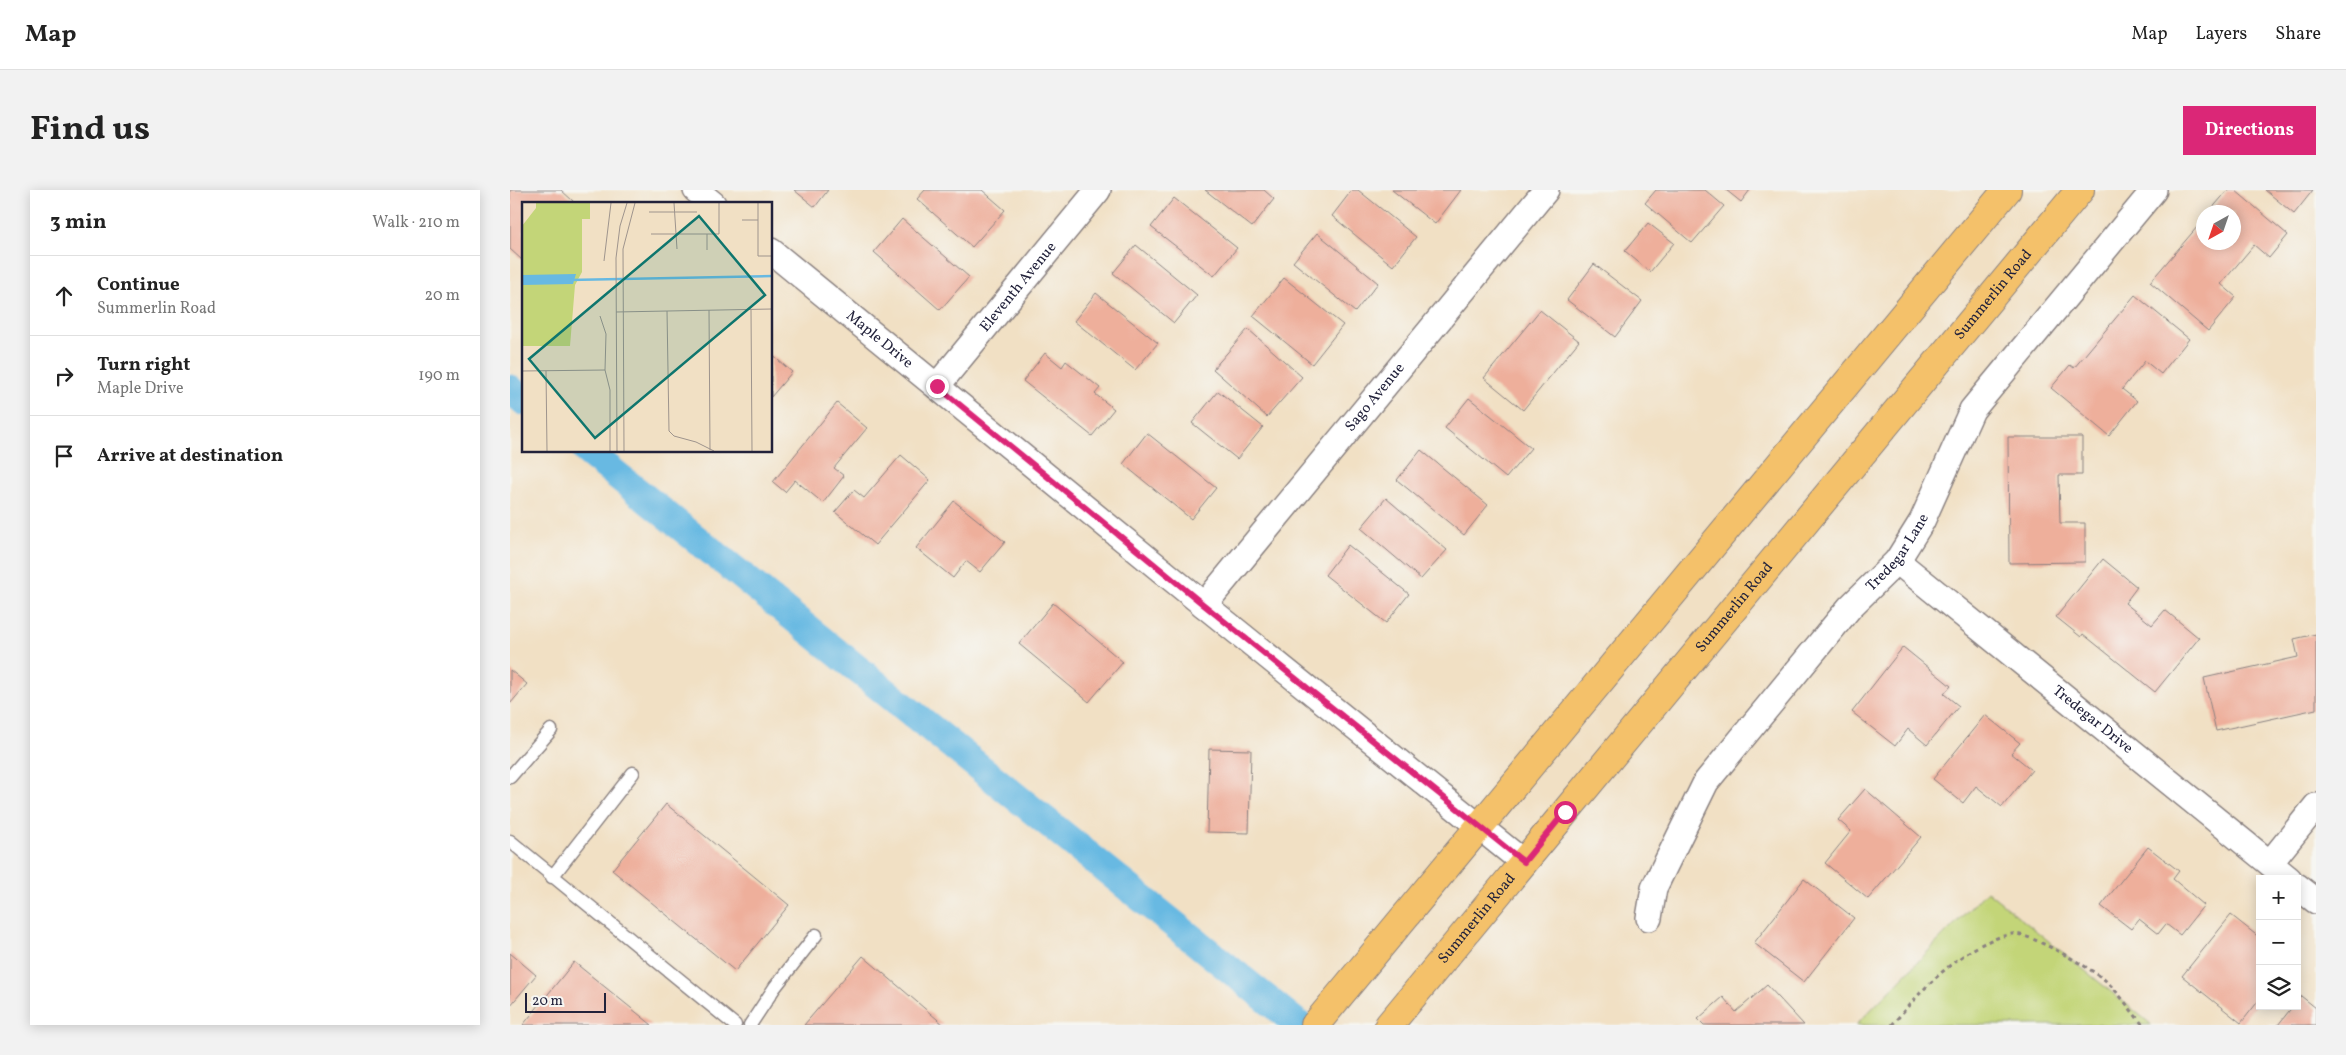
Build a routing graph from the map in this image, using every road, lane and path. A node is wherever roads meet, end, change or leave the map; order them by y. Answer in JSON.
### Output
{"nodes":[{"id":1,"x":696,"y":190,"type":"edge"},
{"id":2,"x":1098,"y":190,"type":"edge"},
{"id":3,"x":1546,"y":190,"type":"edge"},
{"id":4,"x":2007,"y":190,"type":"edge"},
{"id":5,"x":2080,"y":190,"type":"edge"},
{"id":6,"x":2154,"y":190,"type":"edge"},
{"id":7,"x":711,"y":202,"type":"edge"},
{"id":8,"x":772,"y":252,"type":"edge"},
{"id":9,"x":937,"y":386,"type":"junction"},
{"id":10,"x":1897,"y":561,"type":"junction"},
{"id":11,"x":1204,"y":605,"type":"junction"},
{"id":12,"x":551,"y":730,"type":"dead end"},
{"id":13,"x":633,"y":773,"type":"dead end"},
{"id":14,"x":510,"y":777,"type":"edge"},
{"id":15,"x":2316,"y":806,"type":"edge"},
{"id":16,"x":1480,"y":827,"type":"junction"},
{"id":17,"x":510,"y":841,"type":"edge"},
{"id":18,"x":1524,"y":862,"type":"junction"},
{"id":19,"x":2270,"y":863,"type":"junction"},
{"id":20,"x":2284,"y":875,"type":"edge"},
{"id":21,"x":552,"y":876,"type":"junction"},
{"id":22,"x":2301,"y":889,"type":"edge"},
{"id":23,"x":2316,"y":901,"type":"edge"},
{"id":24,"x":1649,"y":918,"type":"dead end"},
{"id":25,"x":816,"y":935,"type":"dead end"},
{"id":26,"x":1323,"y":1015,"type":"edge"},
{"id":27,"x":735,"y":1025,"type":"edge"},
{"id":28,"x":750,"y":1025,"type":"edge"},
{"id":29,"x":1389,"y":1025,"type":"edge"},
{"id":30,"x":1892,"y":1025,"type":"edge"},
{"id":31,"x":2144,"y":1025,"type":"edge"}],
"edges":[{"from":1,"to":7,"type":"street"},
{"from":2,"to":9,"type":"street","name":"Eleventh Avenue"},
{"from":3,"to":11,"type":"street","name":"Sago Avenue"},
{"from":4,"to":16,"type":"main road"},
{"from":5,"to":18,"type":"main road","name":"Summerlin Road"},
{"from":6,"to":10,"type":"street","name":"Tredegar Lane"},
{"from":8,"to":9,"type":"street","name":"Maple Drive"},
{"from":9,"to":11,"type":"street","name":"Maple Drive"},
{"from":10,"to":19,"type":"street","name":"Tredegar Drive"},
{"from":10,"to":24,"type":"street","name":"Tredegar Lane"},
{"from":11,"to":16,"type":"street","name":"Maple Drive"},
{"from":12,"to":14,"type":"lane"},
{"from":13,"to":21,"type":"lane"},
{"from":15,"to":19,"type":"street"},
{"from":16,"to":18,"type":"street","name":"Maple Drive"},
{"from":16,"to":26,"type":"main road"},
{"from":17,"to":21,"type":"lane"},
{"from":18,"to":29,"type":"main road","name":"Summerlin Road"},
{"from":19,"to":20,"type":"street","name":"Tredegar Drive"},
{"from":21,"to":27,"type":"lane"},
{"from":22,"to":23,"type":"street"},
{"from":25,"to":28,"type":"lane"},
{"from":30,"to":31,"type":"path"}]}
